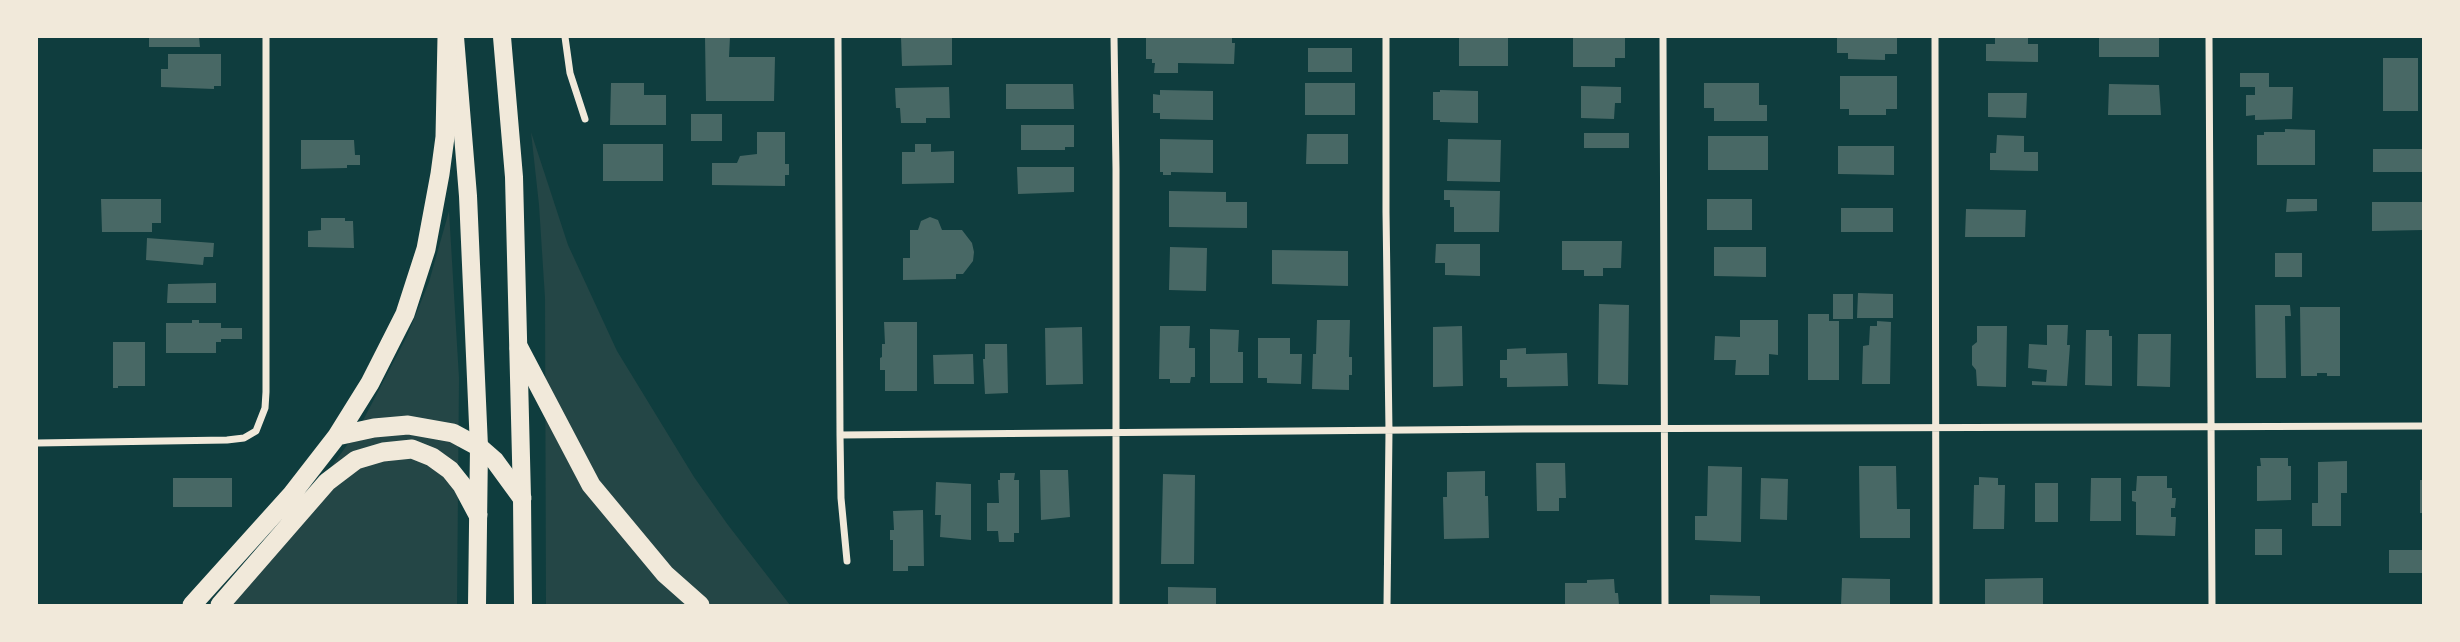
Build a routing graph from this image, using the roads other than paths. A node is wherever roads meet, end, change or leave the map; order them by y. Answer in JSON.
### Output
{"nodes":[{"id":1,"x":266,"y":37,"type":"edge"},
{"id":2,"x":447,"y":37,"type":"edge"},
{"id":3,"x":455,"y":37,"type":"edge"},
{"id":4,"x":502,"y":37,"type":"edge"},
{"id":5,"x":565,"y":37,"type":"edge"},
{"id":6,"x":838,"y":37,"type":"edge"},
{"id":7,"x":1114,"y":37,"type":"edge"},
{"id":8,"x":1386,"y":37,"type":"edge"},
{"id":9,"x":1663,"y":37,"type":"edge"},
{"id":10,"x":1934,"y":37,"type":"edge"},
{"id":11,"x":2209,"y":37,"type":"edge"},
{"id":12,"x":585,"y":119,"type":"dead end"},
{"id":13,"x":519,"y":348,"type":"junction"},
{"id":14,"x":2423,"y":426,"type":"edge"},
{"id":15,"x":1935,"y":427,"type":"junction"},
{"id":16,"x":2211,"y":428,"type":"junction"},
{"id":17,"x":1665,"y":429,"type":"junction"},
{"id":18,"x":1389,"y":431,"type":"junction"},
{"id":19,"x":1116,"y":432,"type":"junction"},
{"id":20,"x":840,"y":435,"type":"junction"},
{"id":21,"x":337,"y":436,"type":"junction"},
{"id":22,"x":37,"y":443,"type":"edge"},
{"id":23,"x":479,"y":447,"type":"junction"},
{"id":24,"x":522,"y":498,"type":"junction"},
{"id":25,"x":478,"y":515,"type":"junction"},
{"id":26,"x":847,"y":561,"type":"dead end"},
{"id":27,"x":192,"y":605,"type":"edge"},
{"id":28,"x":220,"y":605,"type":"edge"},
{"id":29,"x":477,"y":605,"type":"edge"},
{"id":30,"x":523,"y":605,"type":"edge"},
{"id":31,"x":699,"y":605,"type":"edge"},
{"id":32,"x":1116,"y":605,"type":"edge"},
{"id":33,"x":1387,"y":605,"type":"edge"},
{"id":34,"x":1665,"y":605,"type":"edge"},
{"id":35,"x":1936,"y":605,"type":"edge"},
{"id":36,"x":2212,"y":605,"type":"edge"}],
"edges":[{"from":1,"to":22,"type":"street"},
{"from":2,"to":21,"type":"highway"},
{"from":3,"to":23,"type":"highway"},
{"from":4,"to":13,"type":"highway"},
{"from":5,"to":12,"type":"street"},
{"from":6,"to":20,"type":"street"},
{"from":7,"to":19,"type":"street"},
{"from":8,"to":18,"type":"street"},
{"from":9,"to":17,"type":"street"},
{"from":10,"to":15,"type":"street"},
{"from":11,"to":16,"type":"street"},
{"from":13,"to":24,"type":"highway"},
{"from":13,"to":31,"type":"highway"},
{"from":14,"to":16,"type":"street"},
{"from":15,"to":16,"type":"street"},
{"from":15,"to":17,"type":"street"},
{"from":15,"to":35,"type":"street"},
{"from":16,"to":36,"type":"street"},
{"from":17,"to":18,"type":"street"},
{"from":17,"to":34,"type":"street"},
{"from":18,"to":19,"type":"street"},
{"from":18,"to":33,"type":"street"},
{"from":19,"to":20,"type":"street"},
{"from":19,"to":32,"type":"street"},
{"from":20,"to":26,"type":"street"},
{"from":21,"to":23,"type":"highway"},
{"from":21,"to":27,"type":"highway"},
{"from":23,"to":24,"type":"highway"},
{"from":23,"to":25,"type":"highway"},
{"from":24,"to":30,"type":"highway"},
{"from":25,"to":28,"type":"highway"},
{"from":25,"to":29,"type":"highway"}]}
